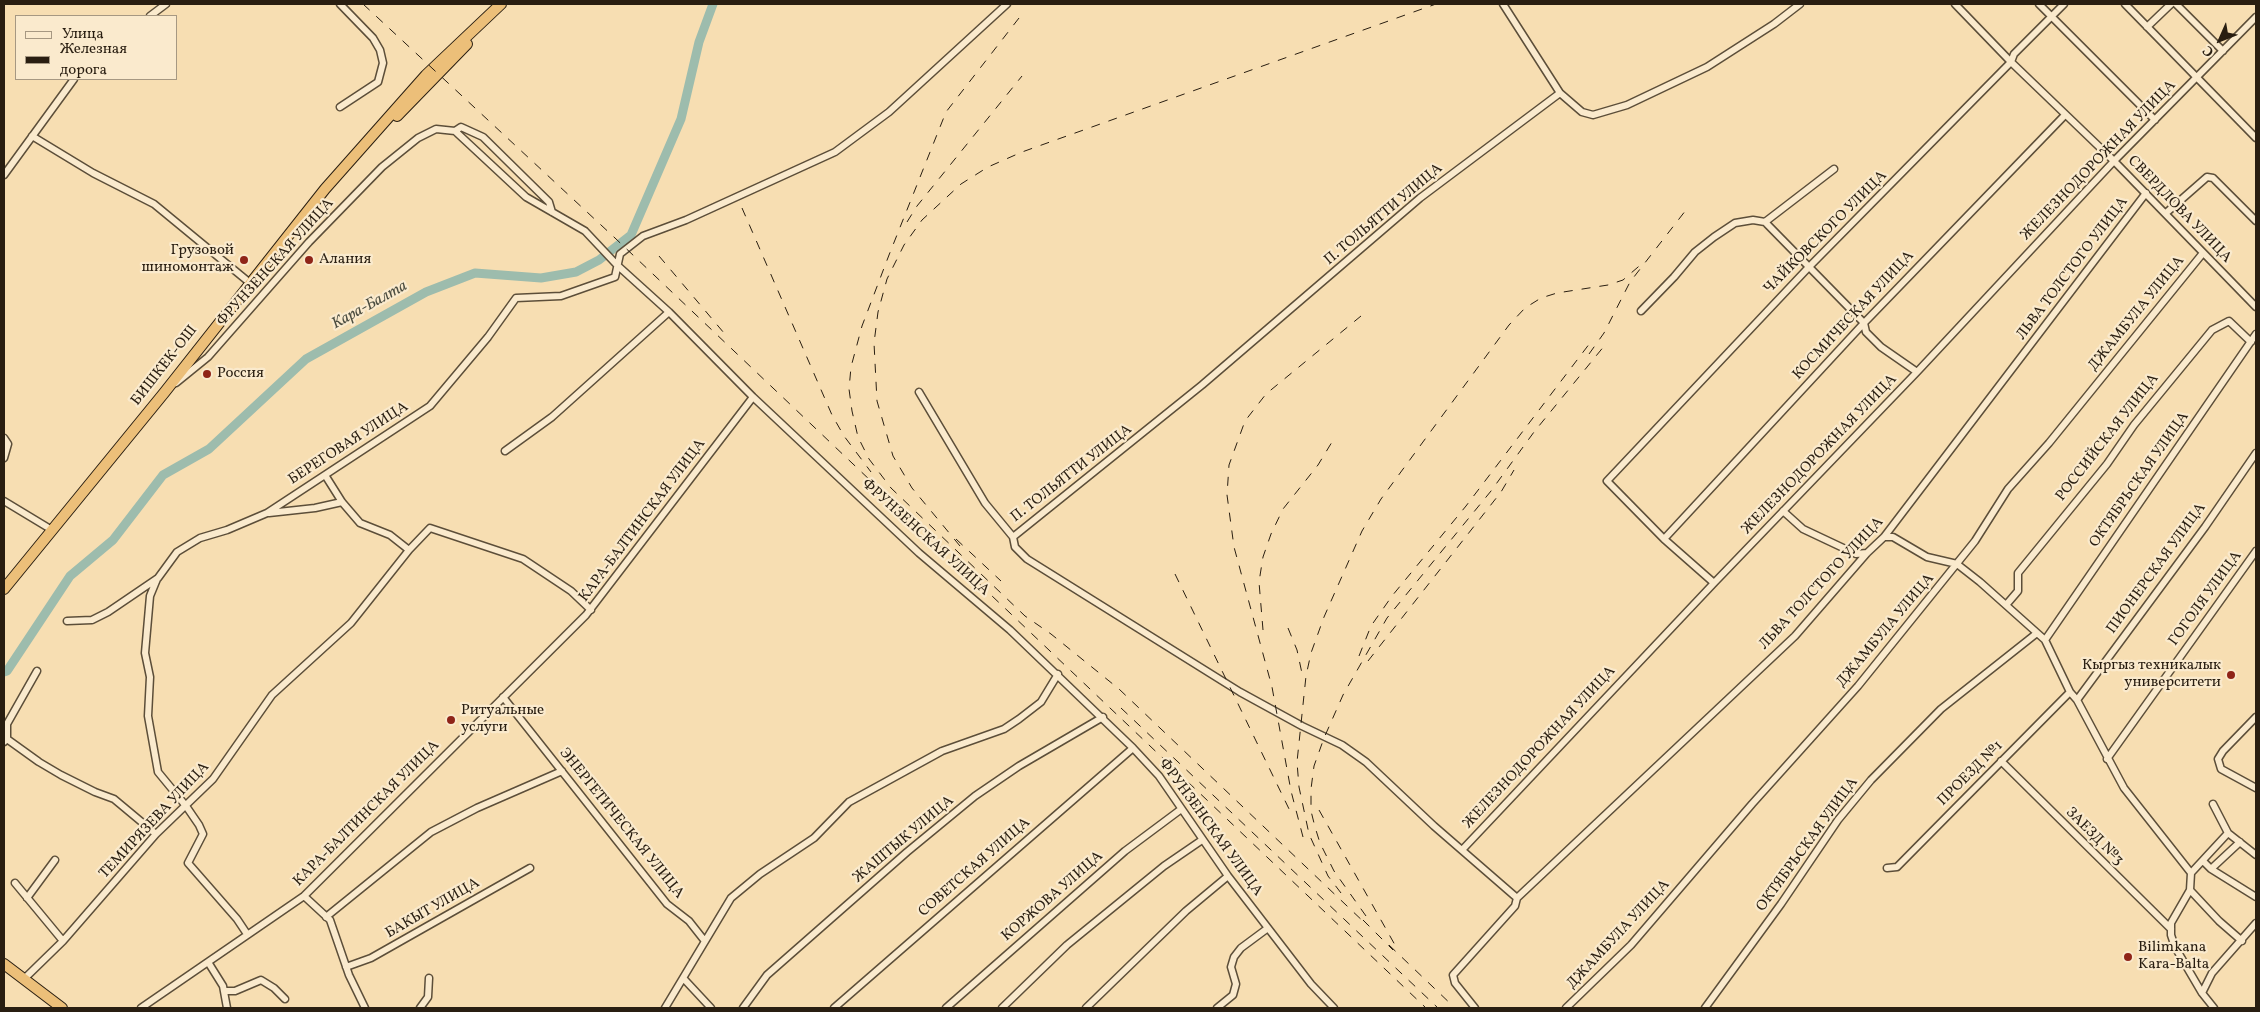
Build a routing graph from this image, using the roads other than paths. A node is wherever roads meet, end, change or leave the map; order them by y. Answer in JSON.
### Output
{"nodes":[{"id":1,"x":166,"y":4,"type":"edge"},
{"id":2,"x":340,"y":4,"type":"edge"},
{"id":3,"x":502,"y":4,"type":"edge"},
{"id":4,"x":1007,"y":4,"type":"edge"},
{"id":5,"x":1503,"y":4,"type":"edge"},
{"id":6,"x":1800,"y":4,"type":"edge"},
{"id":7,"x":1955,"y":4,"type":"edge"},
{"id":8,"x":2039,"y":4,"type":"edge"},
{"id":9,"x":2064,"y":4,"type":"edge"},
{"id":10,"x":2125,"y":4,"type":"edge"},
{"id":11,"x":2171,"y":4,"type":"edge"},
{"id":12,"x":2176,"y":4,"type":"edge"},
{"id":13,"x":151,"y":15,"type":"edge"},
{"id":14,"x":2051,"y":16,"type":"junction"},
{"id":15,"x":2256,"y":17,"type":"edge"},
{"id":16,"x":2147,"y":27,"type":"junction"},
{"id":17,"x":2223,"y":51,"type":"junction"},
{"id":18,"x":2011,"y":62,"type":"junction"},
{"id":19,"x":2196,"y":78,"type":"junction"},
{"id":20,"x":73,"y":80,"type":"edge"},
{"id":21,"x":1560,"y":93,"type":"junction"},
{"id":22,"x":340,"y":107,"type":"dead end"},
{"id":23,"x":2065,"y":114,"type":"junction"},
{"id":24,"x":2155,"y":120,"type":"junction"},
{"id":25,"x":455,"y":131,"type":"junction"},
{"id":26,"x":32,"y":136,"type":"junction"},
{"id":27,"x":2256,"y":138,"type":"edge"},
{"id":28,"x":2114,"y":161,"type":"junction"},
{"id":29,"x":1834,"y":169,"type":"dead end"},
{"id":30,"x":4,"y":175,"type":"edge"},
{"id":31,"x":2146,"y":194,"type":"junction"},
{"id":32,"x":552,"y":212,"type":"junction"},
{"id":33,"x":2166,"y":213,"type":"junction"},
{"id":34,"x":2256,"y":221,"type":"edge"},
{"id":35,"x":1765,"y":222,"type":"junction"},
{"id":36,"x":2204,"y":253,"type":"junction"},
{"id":37,"x":617,"y":265,"type":"junction"},
{"id":38,"x":1808,"y":268,"type":"junction"},
{"id":39,"x":250,"y":283,"type":"junction"},
{"id":40,"x":2256,"y":307,"type":"edge"},
{"id":41,"x":669,"y":312,"type":"junction"},
{"id":42,"x":1641,"y":312,"type":"dead end"},
{"id":43,"x":1864,"y":323,"type":"junction"},
{"id":44,"x":2256,"y":334,"type":"edge"},
{"id":45,"x":2251,"y":342,"type":"junction"},
{"id":46,"x":1917,"y":372,"type":"junction"},
{"id":47,"x":919,"y":392,"type":"dead end"},
{"id":48,"x":164,"y":393,"type":"junction"},
{"id":49,"x":753,"y":397,"type":"junction"},
{"id":50,"x":4,"y":438,"type":"edge"},
{"id":51,"x":505,"y":451,"type":"dead end"},
{"id":52,"x":2256,"y":453,"type":"edge"},
{"id":53,"x":4,"y":458,"type":"edge"},
{"id":54,"x":325,"y":475,"type":"junction"},
{"id":55,"x":4,"y":501,"type":"edge"},
{"id":56,"x":342,"y":502,"type":"junction"},
{"id":57,"x":1784,"y":512,"type":"junction"},
{"id":58,"x":267,"y":513,"type":"junction"},
{"id":59,"x":52,"y":530,"type":"junction"},
{"id":60,"x":1013,"y":537,"type":"junction"},
{"id":61,"x":1884,"y":537,"type":"junction"},
{"id":62,"x":1664,"y":538,"type":"junction"},
{"id":63,"x":410,"y":550,"type":"junction"},
{"id":64,"x":2256,"y":551,"type":"edge"},
{"id":65,"x":1867,"y":553,"type":"junction"},
{"id":66,"x":1957,"y":564,"type":"junction"},
{"id":67,"x":158,"y":578,"type":"junction"},
{"id":68,"x":1714,"y":583,"type":"junction"},
{"id":69,"x":4,"y":589,"type":"edge"},
{"id":70,"x":2006,"y":606,"type":"junction"},
{"id":71,"x":591,"y":610,"type":"junction"},
{"id":72,"x":67,"y":621,"type":"dead end"},
{"id":73,"x":2037,"y":632,"type":"junction"},
{"id":74,"x":2045,"y":640,"type":"junction"},
{"id":75,"x":37,"y":670,"type":"dead end"},
{"id":76,"x":1058,"y":674,"type":"junction"},
{"id":77,"x":2070,"y":692,"type":"junction"},
{"id":78,"x":504,"y":697,"type":"junction"},
{"id":79,"x":2077,"y":700,"type":"junction"},
{"id":80,"x":1102,"y":717,"type":"junction"},
{"id":81,"x":2256,"y":717,"type":"edge"},
{"id":82,"x":5,"y":741,"type":"edge"},
{"id":83,"x":1133,"y":748,"type":"junction"},
{"id":84,"x":2106,"y":759,"type":"junction"},
{"id":85,"x":2001,"y":761,"type":"junction"},
{"id":86,"x":562,"y":771,"type":"junction"},
{"id":87,"x":2256,"y":788,"type":"edge"},
{"id":88,"x":2213,"y":804,"type":"dead end"},
{"id":89,"x":186,"y":806,"type":"junction"},
{"id":90,"x":1180,"y":810,"type":"junction"},
{"id":91,"x":2228,"y":833,"type":"junction"},
{"id":92,"x":156,"y":834,"type":"junction"},
{"id":93,"x":1202,"y":840,"type":"junction"},
{"id":94,"x":2240,"y":842,"type":"junction"},
{"id":95,"x":1462,"y":850,"type":"junction"},
{"id":96,"x":2256,"y":855,"type":"edge"},
{"id":97,"x":55,"y":860,"type":"dead end"},
{"id":98,"x":2204,"y":862,"type":"junction"},
{"id":99,"x":530,"y":868,"type":"dead end"},
{"id":100,"x":1887,"y":868,"type":"dead end"},
{"id":101,"x":2211,"y":869,"type":"junction"},
{"id":102,"x":2191,"y":873,"type":"junction"},
{"id":103,"x":1228,"y":876,"type":"junction"},
{"id":104,"x":15,"y":883,"type":"dead end"},
{"id":105,"x":2190,"y":890,"type":"junction"},
{"id":106,"x":304,"y":896,"type":"junction"},
{"id":107,"x":2256,"y":897,"type":"edge"},
{"id":108,"x":27,"y":898,"type":"junction"},
{"id":109,"x":1517,"y":898,"type":"junction"},
{"id":110,"x":326,"y":917,"type":"junction"},
{"id":111,"x":2256,"y":923,"type":"edge"},
{"id":112,"x":1268,"y":928,"type":"junction"},
{"id":113,"x":2171,"y":929,"type":"junction"},
{"id":114,"x":247,"y":934,"type":"junction"},
{"id":115,"x":704,"y":940,"type":"junction"},
{"id":116,"x":63,"y":941,"type":"junction"},
{"id":117,"x":2242,"y":941,"type":"junction"},
{"id":118,"x":208,"y":962,"type":"junction"},
{"id":119,"x":4,"y":964,"type":"edge"},
{"id":120,"x":346,"y":967,"type":"junction"},
{"id":121,"x":429,"y":978,"type":"dead end"},
{"id":122,"x":684,"y":978,"type":"junction"},
{"id":123,"x":24,"y":979,"type":"junction"},
{"id":124,"x":225,"y":991,"type":"junction"},
{"id":125,"x":2202,"y":993,"type":"junction"},
{"id":126,"x":285,"y":999,"type":"dead end"},
{"id":127,"x":62,"y":1008,"type":"edge"},
{"id":128,"x":141,"y":1008,"type":"edge"},
{"id":129,"x":227,"y":1008,"type":"edge"},
{"id":130,"x":365,"y":1008,"type":"edge"},
{"id":131,"x":420,"y":1008,"type":"edge"},
{"id":132,"x":665,"y":1008,"type":"edge"},
{"id":133,"x":712,"y":1008,"type":"edge"},
{"id":134,"x":743,"y":1008,"type":"edge"},
{"id":135,"x":834,"y":1008,"type":"edge"},
{"id":136,"x":946,"y":1008,"type":"edge"},
{"id":137,"x":1002,"y":1008,"type":"edge"},
{"id":138,"x":1086,"y":1008,"type":"edge"},
{"id":139,"x":1217,"y":1008,"type":"edge"},
{"id":140,"x":1334,"y":1008,"type":"edge"},
{"id":141,"x":1475,"y":1008,"type":"edge"},
{"id":142,"x":1566,"y":1008,"type":"edge"},
{"id":143,"x":1704,"y":1008,"type":"edge"},
{"id":144,"x":2214,"y":1008,"type":"edge"}],
"edges":[{"from":1,"to":13,"type":"street"},
{"from":2,"to":22,"type":"street"},
{"from":3,"to":39,"type":"highway","name":"БИШКЕК-ОШ"},
{"from":4,"to":37,"type":"street"},
{"from":5,"to":21,"type":"street"},
{"from":6,"to":21,"type":"street"},
{"from":7,"to":18,"type":"street","name":"СВЕРДЛОВА УЛИЦА"},
{"from":8,"to":14,"type":"street"},
{"from":9,"to":14,"type":"street","name":"ЧАЙКОВСКОГО УЛИЦА"},
{"from":10,"to":16,"type":"street"},
{"from":11,"to":16,"type":"street"},
{"from":12,"to":17,"type":"street"},
{"from":14,"to":18,"type":"street","name":"ЧАЙКОВСКОГО УЛИЦА"},
{"from":14,"to":24,"type":"street"},
{"from":15,"to":17,"type":"street","name":"ЖЕЛЕЗНОДОРОЖНАЯ УЛИЦА"},
{"from":16,"to":19,"type":"street"},
{"from":17,"to":19,"type":"street","name":"ЖЕЛЕЗНОДОРОЖНАЯ УЛИЦА"},
{"from":18,"to":23,"type":"street","name":"СВЕРДЛОВА УЛИЦА"},
{"from":18,"to":38,"type":"street","name":"ЧАЙКОВСКОГО УЛИЦА"},
{"from":19,"to":24,"type":"street","name":"ЖЕЛЕЗНОДОРОЖНАЯ УЛИЦА"},
{"from":19,"to":27,"type":"street"},
{"from":20,"to":26,"type":"street"},
{"from":21,"to":60,"type":"street","name":"П. ТОЛЬЯТТИ УЛИЦА"},
{"from":23,"to":28,"type":"street","name":"СВЕРДЛОВА УЛИЦА"},
{"from":23,"to":43,"type":"street","name":"КОСМИЧЕСКАЯ УЛИЦА"},
{"from":24,"to":28,"type":"street","name":"ЖЕЛЕЗНОДОРОЖНАЯ УЛИЦА"},
{"from":25,"to":32,"type":"street","name":"ФРУНЗЕНСКАЯ УЛИЦА"},
{"from":25,"to":32,"type":"street","name":"ФРУНЗЕНСКАЯ УЛИЦА"},
{"from":25,"to":48,"type":"street","name":"ФРУНЗЕНСКАЯ УЛИЦА"},
{"from":26,"to":30,"type":"street"},
{"from":26,"to":39,"type":"street"},
{"from":28,"to":31,"type":"street","name":"СВЕРДЛОВА УЛИЦА"},
{"from":28,"to":46,"type":"street","name":"ЖЕЛЕЗНОДОРОЖНАЯ УЛИЦА"},
{"from":29,"to":35,"type":"street"},
{"from":31,"to":33,"type":"street","name":"СВЕРДЛОВА УЛИЦА"},
{"from":31,"to":61,"type":"street","name":"ЛЬВА ТОЛСТОГО УЛИЦА"},
{"from":32,"to":37,"type":"street","name":"ФРУНЗЕНСКАЯ УЛИЦА"},
{"from":33,"to":34,"type":"street"},
{"from":33,"to":36,"type":"street","name":"СВЕРДЛОВА УЛИЦА"},
{"from":35,"to":38,"type":"street"},
{"from":35,"to":42,"type":"street"},
{"from":36,"to":40,"type":"street","name":"СВЕРДЛОВА УЛИЦА"},
{"from":36,"to":66,"type":"street","name":"ДЖАМБУЛА УЛИЦА"},
{"from":37,"to":41,"type":"street","name":"ФРУНЗЕНСКАЯ УЛИЦА"},
{"from":37,"to":54,"type":"street","name":"БЕРЕГОВАЯ УЛИЦА"},
{"from":38,"to":43,"type":"street"},
{"from":38,"to":62,"type":"street","name":"ЧАЙКОВСКОГО УЛИЦА"},
{"from":39,"to":48,"type":"highway","name":"БИШКЕК-ОШ"},
{"from":41,"to":49,"type":"street","name":"ФРУНЗЕНСКАЯ УЛИЦА"},
{"from":41,"to":51,"type":"street"},
{"from":43,"to":46,"type":"street"},
{"from":43,"to":62,"type":"street","name":"КОСМИЧЕСКАЯ УЛИЦА"},
{"from":44,"to":45,"type":"street","name":"ОКТЯБРЬСКАЯ УЛИЦА"},
{"from":45,"to":70,"type":"street","name":"РОССИЙСКАЯ УЛИЦА"},
{"from":45,"to":74,"type":"street","name":"ОКТЯБРЬСКАЯ УЛИЦА"},
{"from":46,"to":57,"type":"street","name":"ЖЕЛЕЗНОДОРОЖНАЯ УЛИЦА"},
{"from":47,"to":60,"type":"street"},
{"from":48,"to":59,"type":"highway","name":"БИШКЕК-ОШ"},
{"from":49,"to":71,"type":"street","name":"КАРА-БАЛТИНСКАЯ УЛИЦА"},
{"from":49,"to":76,"type":"street","name":"ФРУНЗЕНСКАЯ УЛИЦА"},
{"from":50,"to":53,"type":"street"},
{"from":52,"to":79,"type":"street","name":"ПИОНЕРСКАЯ УЛИЦА"},
{"from":54,"to":56,"type":"street"},
{"from":54,"to":58,"type":"street","name":"БЕРЕГОВАЯ УЛИЦА"},
{"from":55,"to":59,"type":"street"},
{"from":56,"to":58,"type":"street"},
{"from":56,"to":63,"type":"street"},
{"from":57,"to":65,"type":"street"},
{"from":57,"to":68,"type":"street","name":"ЖЕЛЕЗНОДОРОЖНАЯ УЛИЦА"},
{"from":58,"to":67,"type":"street","name":"БЕРЕГОВАЯ УЛИЦА"},
{"from":59,"to":69,"type":"highway","name":"БИШКЕК-ОШ"},
{"from":60,"to":95,"type":"street"},
{"from":61,"to":65,"type":"street","name":"ЛЬВА ТОЛСТОГО УЛИЦА"},
{"from":61,"to":66,"type":"street"},
{"from":62,"to":68,"type":"street"},
{"from":63,"to":71,"type":"street","name":"ТЕМИРЯЗЕВА УЛИЦА"},
{"from":63,"to":89,"type":"street","name":"ТЕМИРЯЗЕВА УЛИЦА"},
{"from":64,"to":84,"type":"street","name":"ГОГОЛЯ УЛИЦА"},
{"from":65,"to":109,"type":"street","name":"ЛЬВА ТОЛСТОГО УЛИЦА"},
{"from":66,"to":70,"type":"street"},
{"from":66,"to":142,"type":"street","name":"ДЖАМБУЛА УЛИЦА"},
{"from":67,"to":72,"type":"street","name":"БЕРЕГОВАЯ УЛИЦА"},
{"from":67,"to":89,"type":"street"},
{"from":68,"to":95,"type":"street","name":"ЖЕЛЕЗНОДОРОЖНАЯ УЛИЦА"},
{"from":70,"to":73,"type":"street"},
{"from":71,"to":78,"type":"street","name":"КАРА-БАЛТИНСКАЯ УЛИЦА"},
{"from":73,"to":74,"type":"street"},
{"from":73,"to":143,"type":"street","name":"ОКТЯБРЬСКАЯ УЛИЦА"},
{"from":74,"to":77,"type":"street"},
{"from":75,"to":82,"type":"street"},
{"from":76,"to":80,"type":"street","name":"ФРУНЗЕНСКАЯ УЛИЦА"},
{"from":76,"to":115,"type":"street"},
{"from":77,"to":79,"type":"street"},
{"from":77,"to":85,"type":"street","name":"ПРОЕЗД №1"},
{"from":78,"to":86,"type":"street","name":"ЭНЕРГЕТИЧЕСКАЯ УЛИЦА"},
{"from":78,"to":106,"type":"street","name":"КАРА-БАЛТИНСКАЯ УЛИЦА"},
{"from":79,"to":84,"type":"street"},
{"from":80,"to":83,"type":"street","name":"ФРУНЗЕНСКАЯ УЛИЦА"},
{"from":80,"to":134,"type":"street","name":"ЖАШТЫК УЛИЦА"},
{"from":81,"to":87,"type":"street"},
{"from":82,"to":92,"type":"street"},
{"from":83,"to":90,"type":"street","name":"ФРУНЗЕНСКАЯ УЛИЦА"},
{"from":83,"to":135,"type":"street","name":"СОВЕТСКАЯ УЛИЦА"},
{"from":84,"to":102,"type":"street"},
{"from":85,"to":100,"type":"street","name":"ПРОЕЗД №1"},
{"from":85,"to":113,"type":"street","name":"ЗАЕЗД №3"},
{"from":86,"to":110,"type":"street"},
{"from":86,"to":115,"type":"street","name":"ЭНЕРГЕТИЧЕСКАЯ УЛИЦА"},
{"from":88,"to":91,"type":"street"},
{"from":89,"to":92,"type":"street","name":"ТЕМИРЯЗЕВА УЛИЦА"},
{"from":89,"to":114,"type":"street"},
{"from":90,"to":93,"type":"street","name":"ФРУНЗЕНСКАЯ УЛИЦА"},
{"from":90,"to":136,"type":"street","name":"КОРЖОВА УЛИЦА"},
{"from":91,"to":94,"type":"street"},
{"from":91,"to":98,"type":"street"},
{"from":92,"to":116,"type":"street","name":"ТЕМИРЯЗЕВА УЛИЦА"},
{"from":93,"to":103,"type":"street","name":"ФРУНЗЕНСКАЯ УЛИЦА"},
{"from":93,"to":137,"type":"street"},
{"from":94,"to":96,"type":"street"},
{"from":94,"to":101,"type":"street"},
{"from":95,"to":109,"type":"street"},
{"from":97,"to":108,"type":"street"},
{"from":98,"to":101,"type":"street"},
{"from":98,"to":102,"type":"street"},
{"from":99,"to":120,"type":"street","name":"БАКЫТ УЛИЦА"},
{"from":101,"to":107,"type":"street"},
{"from":102,"to":105,"type":"street"},
{"from":103,"to":112,"type":"street","name":"ФРУНЗЕНСКАЯ УЛИЦА"},
{"from":103,"to":138,"type":"street"},
{"from":104,"to":108,"type":"street"},
{"from":105,"to":113,"type":"street"},
{"from":105,"to":117,"type":"street"},
{"from":106,"to":110,"type":"street"},
{"from":106,"to":114,"type":"street","name":"КАРА-БАЛТИНСКАЯ УЛИЦА"},
{"from":108,"to":116,"type":"street"},
{"from":109,"to":141,"type":"street","name":"ЛЬВА ТОЛСТОГО УЛИЦА"},
{"from":110,"to":120,"type":"street"},
{"from":111,"to":117,"type":"street"},
{"from":112,"to":139,"type":"street"},
{"from":112,"to":140,"type":"street","name":"ФРУНЗЕНСКАЯ УЛИЦА"},
{"from":113,"to":125,"type":"street"},
{"from":114,"to":118,"type":"street","name":"КАРА-БАЛТИНСКАЯ УЛИЦА"},
{"from":115,"to":122,"type":"street"},
{"from":116,"to":123,"type":"street","name":"ТЕМИРЯЗЕВА УЛИЦА"},
{"from":117,"to":125,"type":"street"},
{"from":118,"to":124,"type":"street"},
{"from":118,"to":128,"type":"street","name":"КАРА-БАЛТИНСКАЯ УЛИЦА"},
{"from":119,"to":123,"type":"highway"},
{"from":120,"to":130,"type":"street"},
{"from":121,"to":131,"type":"street"},
{"from":122,"to":132,"type":"street"},
{"from":122,"to":133,"type":"street"},
{"from":123,"to":127,"type":"highway"},
{"from":124,"to":126,"type":"street"},
{"from":124,"to":129,"type":"street"},
{"from":125,"to":144,"type":"street"}]}
